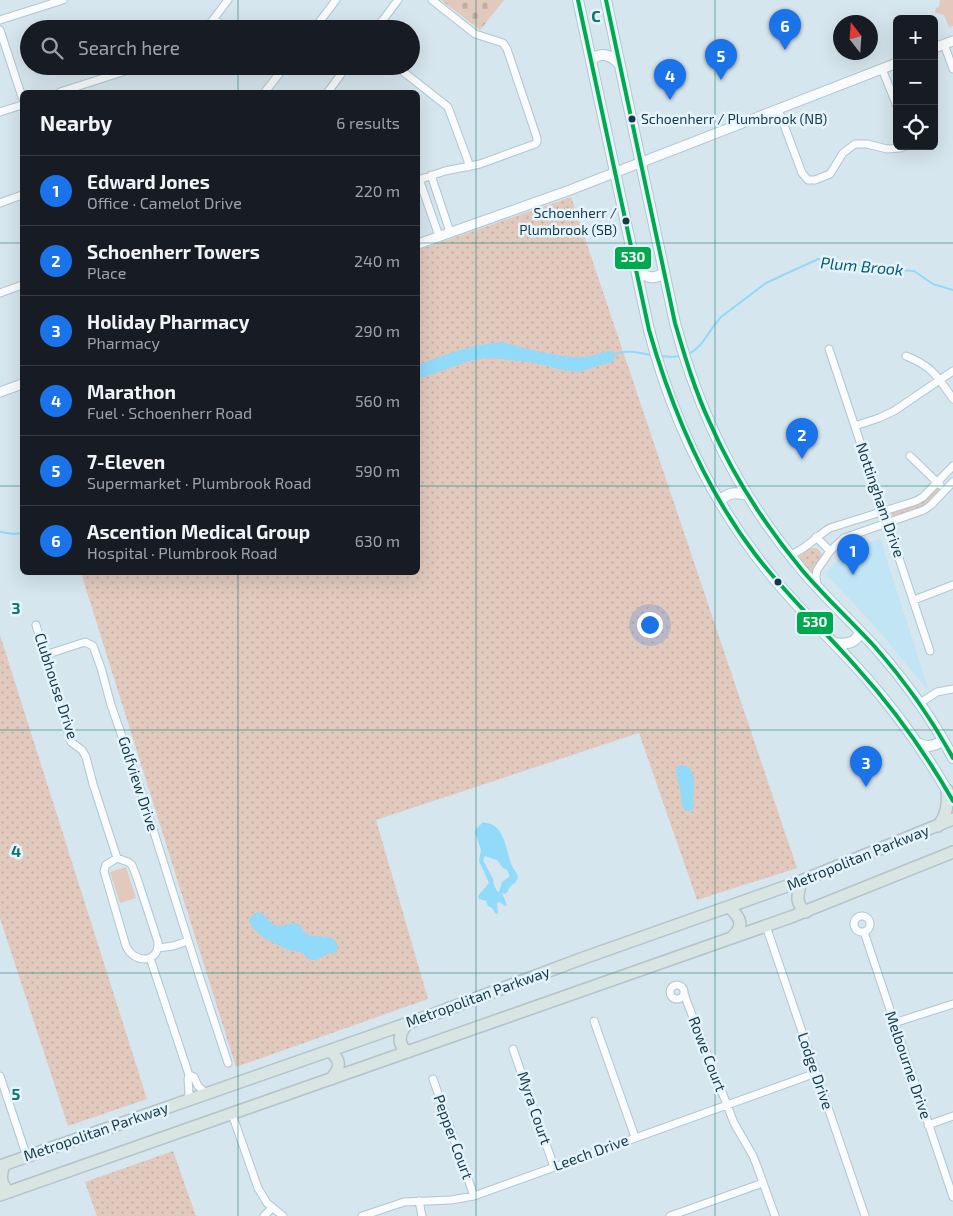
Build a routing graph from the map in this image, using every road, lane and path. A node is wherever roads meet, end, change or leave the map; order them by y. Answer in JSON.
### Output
{"nodes":[{"id":1,"x":63,"y":0,"type":"edge"},
{"id":2,"x":228,"y":0,"type":"edge"},
{"id":3,"x":336,"y":0,"type":"edge"},
{"id":4,"x":398,"y":0,"type":"edge"},
{"id":5,"x":432,"y":0,"type":"edge"},
{"id":6,"x":578,"y":0,"type":"edge"},
{"id":7,"x":606,"y":0,"type":"edge"},
{"id":8,"x":214,"y":19,"type":"edge"},
{"id":9,"x":0,"y":20,"type":"edge"},
{"id":10,"x":321,"y":20,"type":"edge"},
{"id":11,"x":383,"y":20,"type":"edge"},
{"id":12,"x":0,"y":30,"type":"edge"},
{"id":13,"x":953,"y":41,"type":"edge"},
{"id":14,"x":944,"y":44,"type":"junction"},
{"id":15,"x":938,"y":46,"type":"edge"},
{"id":16,"x":591,"y":60,"type":"junction"},
{"id":17,"x":620,"y":65,"type":"junction"},
{"id":18,"x":893,"y":65,"type":"edge"},
{"id":19,"x":882,"y":69,"type":"junction"},
{"id":20,"x":953,"y":69,"type":"edge"},
{"id":21,"x":113,"y":75,"type":"edge"},
{"id":22,"x":276,"y":75,"type":"edge"},
{"id":23,"x":340,"y":75,"type":"edge"},
{"id":24,"x":407,"y":75,"type":"edge"},
{"id":25,"x":66,"y":90,"type":"edge"},
{"id":26,"x":266,"y":90,"type":"edge"},
{"id":27,"x":329,"y":90,"type":"edge"},
{"id":28,"x":20,"y":91,"type":"edge"},
{"id":29,"x":897,"y":105,"type":"edge"},
{"id":30,"x":20,"y":106,"type":"edge"},
{"id":31,"x":778,"y":109,"type":"junction"},
{"id":32,"x":0,"y":112,"type":"edge"},
{"id":33,"x":893,"y":149,"type":"edge"},
{"id":34,"x":641,"y":162,"type":"junction"},
{"id":35,"x":468,"y":166,"type":"junction"},
{"id":36,"x":615,"y":172,"type":"junction"},
{"id":37,"x":431,"y":175,"type":"junction"},
{"id":38,"x":420,"y":178,"type":"edge"},
{"id":39,"x":420,"y":184,"type":"edge"},
{"id":40,"x":20,"y":196,"type":"edge"},
{"id":41,"x":0,"y":202,"type":"edge"},
{"id":42,"x":450,"y":232,"type":"junction"},
{"id":43,"x":439,"y":236,"type":"junction"},
{"id":44,"x":420,"y":243,"type":"edge"},
{"id":45,"x":635,"y":267,"type":"junction"},
{"id":46,"x":664,"y":273,"type":"junction"},
{"id":47,"x":20,"y":286,"type":"edge"},
{"id":48,"x":0,"y":293,"type":"edge"},
{"id":49,"x":830,"y":349,"type":"dead end"},
{"id":50,"x":906,"y":356,"type":"dead end"},
{"id":51,"x":953,"y":371,"type":"edge"},
{"id":52,"x":940,"y":380,"type":"junction"},
{"id":53,"x":20,"y":385,"type":"edge"},
{"id":54,"x":0,"y":392,"type":"edge"},
{"id":55,"x":953,"y":399,"type":"edge"},
{"id":56,"x":855,"y":426,"type":"junction"},
{"id":57,"x":910,"y":456,"type":"dead end"},
{"id":58,"x":951,"y":471,"type":"edge"},
{"id":59,"x":938,"y":482,"type":"junction"},
{"id":60,"x":953,"y":482,"type":"edge"},
{"id":61,"x":946,"y":490,"type":"junction"},
{"id":62,"x":747,"y":495,"type":"junction"},
{"id":63,"x":720,"y":503,"type":"junction"},
{"id":64,"x":883,"y":512,"type":"junction"},
{"id":65,"x":852,"y":521,"type":"junction"},
{"id":66,"x":887,"y":523,"type":"junction"},
{"id":67,"x":856,"y":533,"type":"junction"},
{"id":68,"x":816,"y":538,"type":"junction"},
{"id":69,"x":830,"y":551,"type":"junction"},
{"id":70,"x":790,"y":555,"type":"junction"},
{"id":71,"x":953,"y":585,"type":"edge"},
{"id":72,"x":817,"y":586,"type":"junction"},
{"id":73,"x":914,"y":600,"type":"junction"},
{"id":74,"x":36,"y":625,"type":"dead end"},
{"id":75,"x":860,"y":631,"type":"junction"},
{"id":76,"x":834,"y":643,"type":"junction"},
{"id":77,"x":930,"y":651,"type":"dead end"},
{"id":78,"x":45,"y":655,"type":"junction"},
{"id":79,"x":953,"y":689,"type":"edge"},
{"id":80,"x":920,"y":703,"type":"junction"},
{"id":81,"x":943,"y":741,"type":"junction"},
{"id":82,"x":917,"y":743,"type":"junction"},
{"id":83,"x":953,"y":758,"type":"edge"},
{"id":84,"x":947,"y":790,"type":"junction"},
{"id":85,"x":953,"y":801,"type":"edge"},
{"id":86,"x":953,"y":819,"type":"edge"},
{"id":87,"x":937,"y":826,"type":"junction"},
{"id":88,"x":953,"y":852,"type":"edge"},
{"id":89,"x":116,"y":858,"type":"junction"},
{"id":90,"x":801,"y":881,"type":"junction"},
{"id":91,"x":729,"y":907,"type":"junction"},
{"id":92,"x":806,"y":912,"type":"junction"},
{"id":93,"x":766,"y":926,"type":"junction"},
{"id":94,"x":864,"y":932,"type":"dead end"},
{"id":95,"x":730,"y":939,"type":"junction"},
{"id":96,"x":188,"y":941,"type":"junction"},
{"id":97,"x":158,"y":948,"type":"junction"},
{"id":98,"x":150,"y":958,"type":"junction"},
{"id":99,"x":684,"y":993,"type":"junction"},
{"id":100,"x":678,"y":1000,"type":"junction"},
{"id":101,"x":687,"y":1002,"type":"junction"},
{"id":102,"x":953,"y":1004,"type":"edge"},
{"id":103,"x":594,"y":1021,"type":"dead end"},
{"id":104,"x":408,"y":1023,"type":"junction"},
{"id":105,"x":894,"y":1023,"type":"junction"},
{"id":106,"x":513,"y":1049,"type":"dead end"},
{"id":107,"x":330,"y":1050,"type":"junction"},
{"id":108,"x":408,"y":1052,"type":"junction"},
{"id":109,"x":228,"y":1063,"type":"dead end"},
{"id":110,"x":816,"y":1073,"type":"junction"},
{"id":111,"x":189,"y":1075,"type":"junction"},
{"id":112,"x":0,"y":1076,"type":"edge"},
{"id":113,"x":331,"y":1079,"type":"junction"},
{"id":114,"x":433,"y":1079,"type":"dead end"},
{"id":115,"x":206,"y":1094,"type":"junction"},
{"id":116,"x":187,"y":1100,"type":"junction"},
{"id":117,"x":727,"y":1105,"type":"junction"},
{"id":118,"x":232,"y":1114,"type":"junction"},
{"id":119,"x":953,"y":1116,"type":"edge"},
{"id":120,"x":928,"y":1125,"type":"junction"},
{"id":121,"x":635,"y":1137,"type":"junction"},
{"id":122,"x":27,"y":1157,"type":"junction"},
{"id":123,"x":2,"y":1166,"type":"edge"},
{"id":124,"x":554,"y":1167,"type":"junction"},
{"id":125,"x":763,"y":1183,"type":"junction"},
{"id":126,"x":4,"y":1193,"type":"edge"},
{"id":127,"x":474,"y":1196,"type":"junction"},
{"id":128,"x":953,"y":1197,"type":"edge"},
{"id":129,"x":419,"y":1201,"type":"junction"},
{"id":130,"x":272,"y":1208,"type":"junction"},
{"id":131,"x":264,"y":1216,"type":"edge"},
{"id":132,"x":283,"y":1216,"type":"edge"},
{"id":133,"x":362,"y":1216,"type":"edge"},
{"id":134,"x":422,"y":1216,"type":"edge"},
{"id":135,"x":670,"y":1216,"type":"edge"},
{"id":136,"x":774,"y":1216,"type":"edge"},
{"id":137,"x":864,"y":1216,"type":"edge"}],
"edges":[{"from":1,"to":9,"type":"street"},
{"from":2,"to":8,"type":"street"},
{"from":3,"to":10,"type":"street"},
{"from":4,"to":11,"type":"street"},
{"from":5,"to":35,"type":"street"},
{"from":6,"to":16,"type":"main road"},
{"from":7,"to":17,"type":"main road"},
{"from":12,"to":28,"type":"street"},
{"from":13,"to":14,"type":"street"},
{"from":14,"to":15,"type":"street"},
{"from":14,"to":20,"type":"street"},
{"from":16,"to":17,"type":"main road"},
{"from":16,"to":36,"type":"main road"},
{"from":17,"to":34,"type":"main road"},
{"from":18,"to":19,"type":"street"},
{"from":19,"to":29,"type":"street"},
{"from":19,"to":31,"type":"street"},
{"from":21,"to":25,"type":"street"},
{"from":22,"to":26,"type":"street"},
{"from":23,"to":27,"type":"street"},
{"from":24,"to":35,"type":"street"},
{"from":30,"to":32,"type":"street"},
{"from":31,"to":33,"type":"street"},
{"from":31,"to":34,"type":"street"},
{"from":34,"to":36,"type":"street"},
{"from":34,"to":46,"type":"main road"},
{"from":35,"to":37,"type":"street"},
{"from":36,"to":42,"type":"street"},
{"from":36,"to":45,"type":"main road"},
{"from":37,"to":38,"type":"street"},
{"from":37,"to":42,"type":"street"},
{"from":39,"to":43,"type":"street"},
{"from":40,"to":41,"type":"street"},
{"from":42,"to":43,"type":"street"},
{"from":43,"to":44,"type":"street"},
{"from":45,"to":46,"type":"main road"},
{"from":45,"to":63,"type":"main road"},
{"from":46,"to":62,"type":"main road"},
{"from":47,"to":48,"type":"street"},
{"from":49,"to":56,"type":"street","name":"Nottingham Drive"},
{"from":50,"to":52,"type":"street"},
{"from":51,"to":52,"type":"street"},
{"from":52,"to":55,"type":"street"},
{"from":52,"to":56,"type":"street"},
{"from":53,"to":54,"type":"street"},
{"from":56,"to":64,"type":"street","name":"Nottingham Drive"},
{"from":57,"to":59,"type":"street"},
{"from":58,"to":59,"type":"street"},
{"from":59,"to":61,"type":"street"},
{"from":59,"to":64,"type":"street"},
{"from":60,"to":61,"type":"street"},
{"from":61,"to":66,"type":"street"},
{"from":62,"to":63,"type":"main road"},
{"from":62,"to":70,"type":"main road"},
{"from":63,"to":76,"type":"main road"},
{"from":64,"to":65,"type":"street"},
{"from":64,"to":66,"type":"street","name":"Nottingham Drive"},
{"from":65,"to":67,"type":"street"},
{"from":65,"to":68,"type":"street"},
{"from":66,"to":67,"type":"street"},
{"from":66,"to":73,"type":"street","name":"Nottingham Drive"},
{"from":67,"to":69,"type":"street"},
{"from":68,"to":69,"type":"street"},
{"from":68,"to":70,"type":"street"},
{"from":69,"to":72,"type":"street"},
{"from":70,"to":72,"type":"main road"},
{"from":71,"to":73,"type":"street"},
{"from":72,"to":75,"type":"main road"},
{"from":73,"to":77,"type":"street","name":"Nottingham Drive"},
{"from":74,"to":78,"type":"street","name":"Clubhouse Drive"},
{"from":75,"to":76,"type":"main road"},
{"from":75,"to":80,"type":"main road"},
{"from":76,"to":82,"type":"main road"},
{"from":78,"to":89,"type":"street","name":"Clubhouse Drive"},
{"from":78,"to":96,"type":"street","name":"Golfview Drive"},
{"from":79,"to":80,"type":"street"},
{"from":80,"to":81,"type":"main road"},
{"from":81,"to":82,"type":"main road"},
{"from":81,"to":83,"type":"main road"},
{"from":82,"to":84,"type":"main road"},
{"from":84,"to":85,"type":"main road"},
{"from":84,"to":87,"type":"main road"},
{"from":86,"to":87,"type":"main road","name":"Metropolitan Parkway"},
{"from":87,"to":90,"type":"main road","name":"Metropolitan Parkway"},
{"from":88,"to":92,"type":"main road","name":"Metropolitan Parkway"},
{"from":89,"to":97,"type":"street"},
{"from":89,"to":98,"type":"street"},
{"from":90,"to":91,"type":"main road","name":"Metropolitan Parkway"},
{"from":90,"to":92,"type":"main road"},
{"from":91,"to":95,"type":"main road"},
{"from":91,"to":104,"type":"main road","name":"Metropolitan Parkway"},
{"from":92,"to":93,"type":"main road","name":"Metropolitan Parkway"},
{"from":93,"to":95,"type":"main road","name":"Metropolitan Parkway"},
{"from":93,"to":110,"type":"street","name":"Lodge Drive"},
{"from":94,"to":105,"type":"street","name":"Melbourne Drive"},
{"from":95,"to":108,"type":"main road","name":"Metropolitan Parkway"},
{"from":96,"to":97,"type":"street"},
{"from":96,"to":109,"type":"street"},
{"from":97,"to":98,"type":"street"},
{"from":98,"to":111,"type":"street"},
{"from":99,"to":100,"type":"street","name":"Rowe Court"},
{"from":99,"to":100,"type":"street","name":"Rowe Court"},
{"from":99,"to":101,"type":"street","name":"Rowe Court"},
{"from":100,"to":101,"type":"street","name":"Rowe Court"},
{"from":101,"to":117,"type":"street","name":"Rowe Court"},
{"from":102,"to":105,"type":"street"},
{"from":103,"to":121,"type":"street"},
{"from":104,"to":107,"type":"main road","name":"Metropolitan Parkway"},
{"from":104,"to":108,"type":"main road"},
{"from":105,"to":120,"type":"street","name":"Melbourne Drive"},
{"from":106,"to":124,"type":"street","name":"Myra Court"},
{"from":107,"to":113,"type":"main road"},
{"from":107,"to":115,"type":"main road","name":"Metropolitan Parkway"},
{"from":108,"to":113,"type":"main road","name":"Metropolitan Parkway"},
{"from":110,"to":117,"type":"street","name":"Leech Drive"},
{"from":110,"to":137,"type":"street","name":"Lodge Drive"},
{"from":111,"to":115,"type":"street"},
{"from":111,"to":116,"type":"street"},
{"from":112,"to":122,"type":"street"},
{"from":113,"to":118,"type":"main road","name":"Metropolitan Parkway"},
{"from":114,"to":127,"type":"street","name":"Pepper Court"},
{"from":115,"to":116,"type":"main road","name":"Metropolitan Parkway"},
{"from":116,"to":122,"type":"main road","name":"Metropolitan Parkway"},
{"from":117,"to":121,"type":"street","name":"Leech Drive"},
{"from":117,"to":125,"type":"street","name":"Rowe Court"},
{"from":118,"to":126,"type":"main road","name":"Metropolitan Parkway"},
{"from":118,"to":130,"type":"street"},
{"from":119,"to":120,"type":"street"},
{"from":120,"to":128,"type":"street","name":"Melbourne Drive"},
{"from":121,"to":124,"type":"street","name":"Leech Drive"},
{"from":122,"to":123,"type":"main road","name":"Metropolitan Parkway"},
{"from":123,"to":126,"type":"main road"},
{"from":124,"to":127,"type":"street","name":"Leech Drive"},
{"from":125,"to":135,"type":"street"},
{"from":125,"to":136,"type":"street","name":"Rowe Court"},
{"from":127,"to":129,"type":"street","name":"Leech Drive"},
{"from":129,"to":133,"type":"street","name":"Leech Drive"},
{"from":129,"to":134,"type":"street"},
{"from":130,"to":131,"type":"street"},
{"from":130,"to":132,"type":"street"}]}
